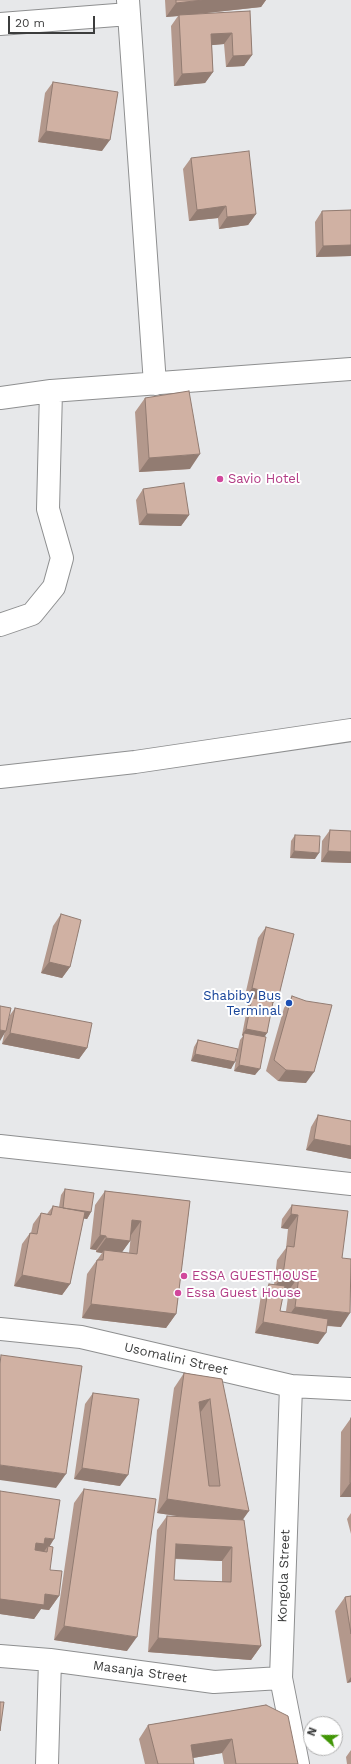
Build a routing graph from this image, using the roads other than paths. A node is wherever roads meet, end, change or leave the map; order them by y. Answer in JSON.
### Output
{"nodes":[{"id":1,"x":128,"y":7,"type":"edge"},
{"id":2,"x":0,"y":24,"type":"edge"},
{"id":3,"x":351,"y":369,"type":"edge"},
{"id":4,"x":155,"y":384,"type":"junction"},
{"id":5,"x":51,"y":392,"type":"junction"},
{"id":6,"x":0,"y":398,"type":"edge"},
{"id":7,"x":0,"y":625,"type":"edge"},
{"id":8,"x":351,"y":730,"type":"edge"},
{"id":9,"x":0,"y":777,"type":"edge"},
{"id":10,"x":0,"y":1146,"type":"edge"},
{"id":11,"x":351,"y":1184,"type":"edge"},
{"id":12,"x":0,"y":1329,"type":"edge"},
{"id":13,"x":291,"y":1386,"type":"junction"},
{"id":14,"x":351,"y":1389,"type":"edge"},
{"id":15,"x":0,"y":1656,"type":"edge"},
{"id":16,"x":50,"y":1660,"type":"junction"},
{"id":17,"x":281,"y":1678,"type":"junction"},
{"id":18,"x":47,"y":1764,"type":"edge"},
{"id":19,"x":298,"y":1764,"type":"edge"}],
"edges":[{"from":1,"to":2,"type":"street"},
{"from":1,"to":4,"type":"street"},
{"from":3,"to":4,"type":"street"},
{"from":4,"to":5,"type":"street"},
{"from":5,"to":6,"type":"street"},
{"from":5,"to":7,"type":"street"},
{"from":8,"to":9,"type":"street"},
{"from":10,"to":11,"type":"street"},
{"from":12,"to":13,"type":"street","name":"Usomalini Street"},
{"from":13,"to":14,"type":"street","name":"Usomalini Street"},
{"from":13,"to":17,"type":"street","name":"Kongola Street"},
{"from":15,"to":16,"type":"street","name":"Masanja Street"},
{"from":16,"to":17,"type":"street","name":"Masanja Street"},
{"from":16,"to":18,"type":"street"},
{"from":17,"to":19,"type":"street","name":"Kongola Street"}]}
